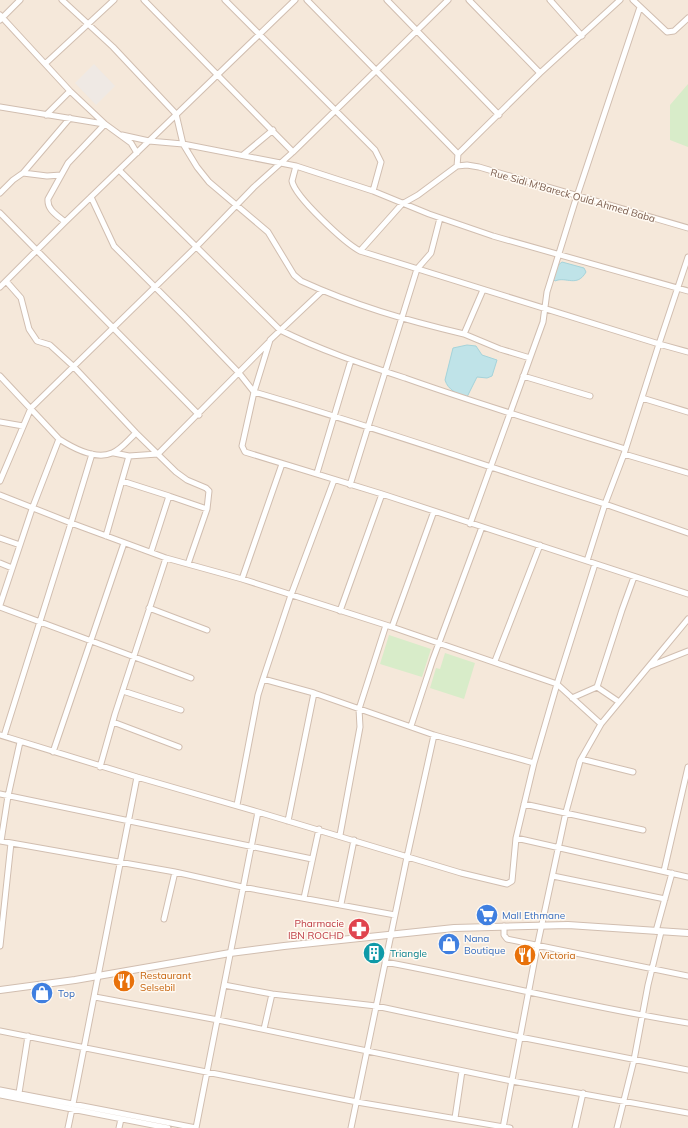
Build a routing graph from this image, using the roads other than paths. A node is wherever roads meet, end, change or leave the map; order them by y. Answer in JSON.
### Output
{"nodes":[{"id":1,"x":20,"y":0,"type":"edge"},
{"id":2,"x":62,"y":0,"type":"edge"},
{"id":3,"x":114,"y":0,"type":"edge"},
{"id":4,"x":144,"y":0,"type":"edge"},
{"id":5,"x":226,"y":0,"type":"edge"},
{"id":6,"x":295,"y":0,"type":"edge"},
{"id":7,"x":308,"y":0,"type":"edge"},
{"id":8,"x":387,"y":0,"type":"edge"},
{"id":9,"x":448,"y":0,"type":"edge"},
{"id":10,"x":470,"y":0,"type":"edge"},
{"id":11,"x":550,"y":0,"type":"edge"},
{"id":12,"x":620,"y":0,"type":"edge"},
{"id":13,"x":634,"y":0,"type":"edge"},
{"id":14,"x":640,"y":7,"type":"junction"},
{"id":15,"x":1,"y":17,"type":"edge"},
{"id":16,"x":688,"y":18,"type":"edge"},
{"id":17,"x":88,"y":24,"type":"junction"},
{"id":18,"x":417,"y":30,"type":"junction"},
{"id":19,"x":260,"y":35,"type":"junction"},
{"id":20,"x":582,"y":36,"type":"junction"},
{"id":21,"x":46,"y":63,"type":"junction"},
{"id":22,"x":376,"y":70,"type":"junction"},
{"id":23,"x":540,"y":73,"type":"junction"},
{"id":24,"x":218,"y":74,"type":"junction"},
{"id":25,"x":70,"y":91,"type":"junction"},
{"id":26,"x":2,"y":108,"type":"edge"},
{"id":27,"x":335,"y":110,"type":"junction"},
{"id":28,"x":0,"y":113,"type":"edge"},
{"id":29,"x":176,"y":114,"type":"junction"},
{"id":30,"x":46,"y":115,"type":"junction"},
{"id":31,"x":499,"y":115,"type":"junction"},
{"id":32,"x":70,"y":118,"type":"junction"},
{"id":33,"x":105,"y":124,"type":"junction"},
{"id":34,"x":273,"y":130,"type":"junction"},
{"id":35,"x":122,"y":135,"type":"junction"},
{"id":36,"x":150,"y":141,"type":"junction"},
{"id":37,"x":183,"y":144,"type":"junction"},
{"id":38,"x":293,"y":152,"type":"junction"},
{"id":39,"x":137,"y":153,"type":"junction"},
{"id":40,"x":458,"y":154,"type":"junction"},
{"id":41,"x":243,"y":155,"type":"junction"},
{"id":42,"x":279,"y":162,"type":"junction"},
{"id":43,"x":296,"y":166,"type":"junction"},
{"id":44,"x":457,"y":166,"type":"junction"},
{"id":45,"x":119,"y":170,"type":"junction"},
{"id":46,"x":23,"y":173,"type":"junction"},
{"id":47,"x":61,"y":175,"type":"junction"},
{"id":48,"x":373,"y":191,"type":"junction"},
{"id":49,"x":0,"y":193,"type":"edge"},
{"id":50,"x":578,"y":196,"type":"junction"},
{"id":51,"x":91,"y":197,"type":"junction"},
{"id":52,"x":402,"y":204,"type":"junction"},
{"id":53,"x":236,"y":206,"type":"junction"},
{"id":54,"x":0,"y":213,"type":"edge"},
{"id":55,"x":440,"y":218,"type":"junction"},
{"id":56,"x":65,"y":222,"type":"junction"},
{"id":57,"x":688,"y":228,"type":"edge"},
{"id":58,"x":196,"y":247,"type":"junction"},
{"id":59,"x":38,"y":250,"type":"junction"},
{"id":60,"x":360,"y":251,"type":"junction"},
{"id":61,"x":559,"y":255,"type":"junction"},
{"id":62,"x":688,"y":257,"type":"edge"},
{"id":63,"x":417,"y":269,"type":"junction"},
{"id":64,"x":6,"y":281,"type":"junction"},
{"id":65,"x":155,"y":286,"type":"junction"},
{"id":66,"x":0,"y":287,"type":"edge"},
{"id":67,"x":678,"y":288,"type":"junction"},
{"id":68,"x":483,"y":290,"type":"junction"},
{"id":69,"x":322,"y":291,"type":"junction"},
{"id":70,"x":688,"y":291,"type":"edge"},
{"id":71,"x":544,"y":308,"type":"junction"},
{"id":72,"x":401,"y":319,"type":"junction"},
{"id":73,"x":113,"y":328,"type":"junction"},
{"id":74,"x":280,"y":330,"type":"junction"},
{"id":75,"x":464,"y":334,"type":"junction"},
{"id":76,"x":269,"y":342,"type":"junction"},
{"id":77,"x":659,"y":344,"type":"junction"},
{"id":78,"x":688,"y":352,"type":"edge"},
{"id":79,"x":530,"y":358,"type":"junction"},
{"id":80,"x":351,"y":360,"type":"junction"},
{"id":81,"x":73,"y":366,"type":"junction"},
{"id":82,"x":385,"y":372,"type":"junction"},
{"id":83,"x":239,"y":373,"type":"junction"},
{"id":84,"x":0,"y":376,"type":"edge"},
{"id":85,"x":523,"y":376,"type":"junction"},
{"id":86,"x":254,"y":392,"type":"junction"},
{"id":87,"x":590,"y":396,"type":"dead end"},
{"id":88,"x":642,"y":398,"type":"junction"},
{"id":89,"x":31,"y":408,"type":"junction"},
{"id":90,"x":688,"y":412,"type":"edge"},
{"id":91,"x":510,"y":414,"type":"junction"},
{"id":92,"x":199,"y":415,"type":"junction"},
{"id":93,"x":335,"y":416,"type":"junction"},
{"id":94,"x":0,"y":422,"type":"edge"},
{"id":95,"x":23,"y":426,"type":"junction"},
{"id":96,"x":368,"y":427,"type":"junction"},
{"id":97,"x":136,"y":433,"type":"junction"},
{"id":98,"x":59,"y":439,"type":"junction"},
{"id":99,"x":625,"y":451,"type":"junction"},
{"id":100,"x":114,"y":453,"type":"junction"},
{"id":101,"x":92,"y":454,"type":"junction"},
{"id":102,"x":158,"y":454,"type":"junction"},
{"id":103,"x":129,"y":456,"type":"junction"},
{"id":104,"x":282,"y":464,"type":"junction"},
{"id":105,"x":490,"y":468,"type":"junction"},
{"id":106,"x":317,"y":473,"type":"junction"},
{"id":107,"x":688,"y":473,"type":"edge"},
{"id":108,"x":334,"y":480,"type":"junction"},
{"id":109,"x":0,"y":481,"type":"edge"},
{"id":110,"x":122,"y":481,"type":"junction"},
{"id":111,"x":350,"y":485,"type":"junction"},
{"id":112,"x":382,"y":494,"type":"junction"},
{"id":113,"x":0,"y":495,"type":"edge"},
{"id":114,"x":169,"y":496,"type":"junction"},
{"id":115,"x":606,"y":504,"type":"junction"},
{"id":116,"x":32,"y":509,"type":"junction"},
{"id":117,"x":207,"y":509,"type":"junction"},
{"id":118,"x":434,"y":511,"type":"junction"},
{"id":119,"x":71,"y":523,"type":"junction"},
{"id":120,"x":470,"y":524,"type":"junction"},
{"id":121,"x":482,"y":527,"type":"junction"},
{"id":122,"x":688,"y":533,"type":"edge"},
{"id":123,"x":106,"y":536,"type":"junction"},
{"id":124,"x":0,"y":538,"type":"edge"},
{"id":125,"x":124,"y":543,"type":"junction"},
{"id":126,"x":20,"y":545,"type":"junction"},
{"id":127,"x":540,"y":545,"type":"junction"},
{"id":128,"x":152,"y":552,"type":"junction"},
{"id":129,"x":166,"y":558,"type":"junction"},
{"id":130,"x":586,"y":561,"type":"junction"},
{"id":131,"x":0,"y":563,"type":"edge"},
{"id":132,"x":188,"y":564,"type":"junction"},
{"id":133,"x":595,"y":564,"type":"junction"},
{"id":134,"x":12,"y":568,"type":"junction"},
{"id":135,"x":634,"y":577,"type":"junction"},
{"id":136,"x":242,"y":579,"type":"junction"},
{"id":137,"x":688,"y":594,"type":"edge"},
{"id":138,"x":291,"y":595,"type":"junction"},
{"id":139,"x":0,"y":606,"type":"edge"},
{"id":140,"x":149,"y":608,"type":"junction"},
{"id":141,"x":340,"y":611,"type":"junction"},
{"id":142,"x":688,"y":620,"type":"edge"},
{"id":143,"x":39,"y":623,"type":"junction"},
{"id":144,"x":389,"y":626,"type":"junction"},
{"id":145,"x":207,"y":630,"type":"dead end"},
{"id":146,"x":90,"y":642,"type":"junction"},
{"id":147,"x":440,"y":643,"type":"junction"},
{"id":148,"x":688,"y":651,"type":"edge"},
{"id":149,"x":133,"y":657,"type":"junction"},
{"id":150,"x":495,"y":662,"type":"junction"},
{"id":151,"x":649,"y":666,"type":"junction"},
{"id":152,"x":191,"y":678,"type":"dead end"},
{"id":153,"x":263,"y":679,"type":"junction"},
{"id":154,"x":557,"y":684,"type":"junction"},
{"id":155,"x":597,"y":687,"type":"junction"},
{"id":156,"x":123,"y":690,"type":"junction"},
{"id":157,"x":314,"y":693,"type":"junction"},
{"id":158,"x":572,"y":698,"type":"junction"},
{"id":159,"x":619,"y":702,"type":"junction"},
{"id":160,"x":359,"y":709,"type":"junction"},
{"id":161,"x":181,"y":710,"type":"dead end"},
{"id":162,"x":113,"y":722,"type":"junction"},
{"id":163,"x":601,"y":724,"type":"junction"},
{"id":164,"x":411,"y":726,"type":"junction"},
{"id":165,"x":2,"y":735,"type":"edge"},
{"id":166,"x":434,"y":735,"type":"junction"},
{"id":167,"x":20,"y":742,"type":"junction"},
{"id":168,"x":179,"y":747,"type":"dead end"},
{"id":169,"x":53,"y":752,"type":"junction"},
{"id":170,"x":581,"y":759,"type":"junction"},
{"id":171,"x":534,"y":763,"type":"junction"},
{"id":172,"x":100,"y":767,"type":"junction"},
{"id":173,"x":688,"y":771,"type":"edge"},
{"id":174,"x":633,"y":772,"type":"dead end"},
{"id":175,"x":137,"y":777,"type":"junction"},
{"id":176,"x":0,"y":794,"type":"edge"},
{"id":177,"x":8,"y":796,"type":"junction"},
{"id":178,"x":524,"y":804,"type":"junction"},
{"id":179,"x":237,"y":806,"type":"junction"},
{"id":180,"x":258,"y":812,"type":"junction"},
{"id":181,"x":566,"y":812,"type":"junction"},
{"id":182,"x":128,"y":820,"type":"junction"},
{"id":183,"x":288,"y":821,"type":"junction"},
{"id":184,"x":319,"y":829,"type":"junction"},
{"id":185,"x":643,"y":830,"type":"dead end"},
{"id":186,"x":340,"y":835,"type":"junction"},
{"id":187,"x":516,"y":838,"type":"junction"},
{"id":188,"x":354,"y":840,"type":"junction"},
{"id":189,"x":1,"y":841,"type":"edge"},
{"id":190,"x":11,"y":843,"type":"junction"},
{"id":191,"x":250,"y":846,"type":"junction"},
{"id":192,"x":558,"y":847,"type":"junction"},
{"id":193,"x":407,"y":857,"type":"junction"},
{"id":194,"x":312,"y":859,"type":"junction"},
{"id":195,"x":120,"y":862,"type":"junction"},
{"id":196,"x":664,"y":871,"type":"junction"},
{"id":197,"x":175,"y":872,"type":"junction"},
{"id":198,"x":672,"y":873,"type":"junction"},
{"id":199,"x":553,"y":876,"type":"junction"},
{"id":200,"x":688,"y":877,"type":"edge"},
{"id":201,"x":242,"y":887,"type":"junction"},
{"id":202,"x":304,"y":898,"type":"junction"},
{"id":203,"x":665,"y":899,"type":"junction"},
{"id":204,"x":341,"y":904,"type":"junction"},
{"id":205,"x":395,"y":915,"type":"junction"},
{"id":206,"x":164,"y":919,"type":"dead end"},
{"id":207,"x":542,"y":925,"type":"junction"},
{"id":208,"x":504,"y":926,"type":"junction"},
{"id":209,"x":659,"y":932,"type":"junction"},
{"id":210,"x":688,"y":932,"type":"edge"},
{"id":211,"x":390,"y":935,"type":"junction"},
{"id":212,"x":0,"y":946,"type":"edge"},
{"id":213,"x":537,"y":947,"type":"junction"},
{"id":214,"x":230,"y":953,"type":"junction"},
{"id":215,"x":385,"y":962,"type":"junction"},
{"id":216,"x":652,"y":969,"type":"junction"},
{"id":217,"x":688,"y":976,"type":"edge"},
{"id":218,"x":97,"y":977,"type":"junction"},
{"id":219,"x":224,"y":985,"type":"junction"},
{"id":220,"x":0,"y":990,"type":"edge"},
{"id":221,"x":529,"y":992,"type":"junction"},
{"id":222,"x":272,"y":994,"type":"junction"},
{"id":223,"x":95,"y":997,"type":"junction"},
{"id":224,"x":376,"y":1006,"type":"junction"},
{"id":225,"x":643,"y":1016,"type":"junction"},
{"id":226,"x":218,"y":1020,"type":"junction"},
{"id":227,"x":688,"y":1023,"type":"edge"},
{"id":228,"x":264,"y":1029,"type":"junction"},
{"id":229,"x":0,"y":1030,"type":"edge"},
{"id":230,"x":28,"y":1036,"type":"junction"},
{"id":231,"x":520,"y":1037,"type":"junction"},
{"id":232,"x":85,"y":1048,"type":"junction"},
{"id":233,"x":366,"y":1051,"type":"junction"},
{"id":234,"x":634,"y":1060,"type":"junction"},
{"id":235,"x":688,"y":1070,"type":"edge"},
{"id":236,"x":462,"y":1071,"type":"junction"},
{"id":237,"x":208,"y":1073,"type":"junction"},
{"id":238,"x":512,"y":1081,"type":"junction"},
{"id":239,"x":0,"y":1090,"type":"edge"},
{"id":240,"x":19,"y":1093,"type":"junction"},
{"id":241,"x":583,"y":1093,"type":"junction"},
{"id":242,"x":0,"y":1095,"type":"edge"},
{"id":243,"x":624,"y":1100,"type":"junction"},
{"id":244,"x":357,"y":1102,"type":"junction"},
{"id":245,"x":73,"y":1106,"type":"junction"},
{"id":246,"x":688,"y":1113,"type":"edge"},
{"id":247,"x":455,"y":1118,"type":"junction"},
{"id":248,"x":121,"y":1119,"type":"junction"},
{"id":249,"x":503,"y":1127,"type":"edge"},
{"id":250,"x":68,"y":1128,"type":"edge"},
{"id":251,"x":120,"y":1128,"type":"edge"},
{"id":252,"x":168,"y":1128,"type":"edge"},
{"id":253,"x":196,"y":1128,"type":"edge"},
{"id":254,"x":351,"y":1128,"type":"edge"},
{"id":255,"x":510,"y":1128,"type":"edge"},
{"id":256,"x":575,"y":1128,"type":"edge"},
{"id":257,"x":617,"y":1128,"type":"edge"}],
"edges":[{"from":1,"to":15,"type":"street"},
{"from":2,"to":17,"type":"street"},
{"from":3,"to":17,"type":"street"},
{"from":4,"to":24,"type":"street"},
{"from":5,"to":19,"type":"street"},
{"from":6,"to":19,"type":"street"},
{"from":7,"to":22,"type":"street"},
{"from":8,"to":18,"type":"street"},
{"from":9,"to":18,"type":"street"},
{"from":10,"to":23,"type":"street"},
{"from":11,"to":20,"type":"street"},
{"from":12,"to":20,"type":"street"},
{"from":13,"to":14,"type":"street"},
{"from":14,"to":16,"type":"street"},
{"from":14,"to":50,"type":"street"},
{"from":15,"to":21,"type":"street"},
{"from":17,"to":21,"type":"street"},
{"from":17,"to":29,"type":"street"},
{"from":18,"to":22,"type":"street"},
{"from":18,"to":31,"type":"street"},
{"from":19,"to":24,"type":"street"},
{"from":19,"to":27,"type":"street"},
{"from":20,"to":23,"type":"street"},
{"from":21,"to":25,"type":"street"},
{"from":22,"to":27,"type":"street"},
{"from":22,"to":40,"type":"street"},
{"from":23,"to":31,"type":"street"},
{"from":24,"to":29,"type":"street"},
{"from":24,"to":34,"type":"street"},
{"from":25,"to":30,"type":"street"},
{"from":25,"to":33,"type":"street"},
{"from":26,"to":28,"type":"street"},
{"from":26,"to":30,"type":"street"},
{"from":27,"to":38,"type":"street"},
{"from":27,"to":48,"type":"street"},
{"from":29,"to":36,"type":"street"},
{"from":29,"to":37,"type":"street"},
{"from":30,"to":32,"type":"street"},
{"from":31,"to":40,"type":"street"},
{"from":32,"to":33,"type":"street"},
{"from":32,"to":46,"type":"street"},
{"from":33,"to":35,"type":"street"},
{"from":33,"to":47,"type":"street"},
{"from":34,"to":38,"type":"street"},
{"from":34,"to":41,"type":"street"},
{"from":35,"to":36,"type":"street"},
{"from":35,"to":39,"type":"street"},
{"from":36,"to":37,"type":"street"},
{"from":36,"to":39,"type":"street"},
{"from":37,"to":41,"type":"street"},
{"from":37,"to":53,"type":"street"},
{"from":38,"to":42,"type":"street"},
{"from":39,"to":45,"type":"street"},
{"from":40,"to":44,"type":"street"},
{"from":41,"to":42,"type":"street"},
{"from":42,"to":43,"type":"street"},
{"from":42,"to":53,"type":"street"},
{"from":43,"to":48,"type":"street"},
{"from":43,"to":60,"type":"street"},
{"from":44,"to":50,"type":"street","name":"Rue Sidi M'Bareck Ould Ahmed Baba"},
{"from":44,"to":52,"type":"street"},
{"from":45,"to":51,"type":"street"},
{"from":45,"to":58,"type":"street"},
{"from":46,"to":47,"type":"street"},
{"from":46,"to":49,"type":"street"},
{"from":47,"to":56,"type":"street"},
{"from":48,"to":52,"type":"street"},
{"from":50,"to":57,"type":"street","name":"Rue Sidi M'Bareck Ould Ahmed Baba"},
{"from":50,"to":61,"type":"street"},
{"from":51,"to":56,"type":"street"},
{"from":51,"to":65,"type":"street"},
{"from":52,"to":55,"type":"street"},
{"from":52,"to":60,"type":"street"},
{"from":53,"to":58,"type":"street"},
{"from":53,"to":69,"type":"street"},
{"from":54,"to":59,"type":"street"},
{"from":55,"to":61,"type":"street"},
{"from":55,"to":63,"type":"street"},
{"from":56,"to":59,"type":"street"},
{"from":58,"to":65,"type":"street"},
{"from":58,"to":74,"type":"street"},
{"from":59,"to":64,"type":"street"},
{"from":59,"to":73,"type":"street"},
{"from":60,"to":63,"type":"street"},
{"from":61,"to":67,"type":"street"},
{"from":61,"to":71,"type":"street"},
{"from":62,"to":67,"type":"street"},
{"from":63,"to":68,"type":"street"},
{"from":63,"to":72,"type":"street"},
{"from":64,"to":66,"type":"street"},
{"from":64,"to":81,"type":"street"},
{"from":65,"to":73,"type":"street"},
{"from":65,"to":83,"type":"street"},
{"from":67,"to":70,"type":"street"},
{"from":67,"to":77,"type":"street"},
{"from":68,"to":71,"type":"street"},
{"from":68,"to":75,"type":"street"},
{"from":69,"to":72,"type":"street"},
{"from":69,"to":74,"type":"street"},
{"from":71,"to":77,"type":"street"},
{"from":71,"to":79,"type":"street"},
{"from":72,"to":75,"type":"street"},
{"from":72,"to":82,"type":"street"},
{"from":73,"to":81,"type":"street"},
{"from":73,"to":92,"type":"street"},
{"from":74,"to":76,"type":"street"},
{"from":74,"to":80,"type":"street"},
{"from":75,"to":79,"type":"street"},
{"from":76,"to":83,"type":"street"},
{"from":76,"to":86,"type":"street"},
{"from":77,"to":78,"type":"street"},
{"from":77,"to":88,"type":"street"},
{"from":79,"to":85,"type":"street"},
{"from":80,"to":82,"type":"street"},
{"from":80,"to":93,"type":"street"},
{"from":81,"to":89,"type":"street"},
{"from":81,"to":97,"type":"street"},
{"from":82,"to":91,"type":"street"},
{"from":82,"to":96,"type":"street"},
{"from":83,"to":86,"type":"street"},
{"from":83,"to":92,"type":"street"},
{"from":84,"to":89,"type":"street"},
{"from":85,"to":87,"type":"street"},
{"from":85,"to":91,"type":"street"},
{"from":86,"to":93,"type":"street"},
{"from":86,"to":104,"type":"street"},
{"from":88,"to":90,"type":"street"},
{"from":88,"to":99,"type":"street"},
{"from":89,"to":95,"type":"street"},
{"from":89,"to":98,"type":"street"},
{"from":91,"to":99,"type":"street"},
{"from":91,"to":105,"type":"street"},
{"from":92,"to":102,"type":"street"},
{"from":93,"to":96,"type":"street"},
{"from":93,"to":106,"type":"street"},
{"from":94,"to":95,"type":"street"},
{"from":95,"to":109,"type":"street"},
{"from":96,"to":105,"type":"street"},
{"from":96,"to":111,"type":"street"},
{"from":97,"to":100,"type":"street"},
{"from":97,"to":102,"type":"street"},
{"from":98,"to":101,"type":"street"},
{"from":98,"to":116,"type":"street"},
{"from":99,"to":107,"type":"street"},
{"from":99,"to":115,"type":"street"},
{"from":100,"to":101,"type":"street"},
{"from":100,"to":103,"type":"street"},
{"from":101,"to":119,"type":"street"},
{"from":102,"to":103,"type":"street"},
{"from":102,"to":117,"type":"street"},
{"from":103,"to":110,"type":"street"},
{"from":104,"to":106,"type":"street"},
{"from":104,"to":136,"type":"street"},
{"from":105,"to":115,"type":"street"},
{"from":105,"to":120,"type":"street"},
{"from":106,"to":108,"type":"street"},
{"from":108,"to":111,"type":"street"},
{"from":108,"to":138,"type":"street"},
{"from":110,"to":114,"type":"street"},
{"from":110,"to":123,"type":"street"},
{"from":111,"to":112,"type":"street"},
{"from":112,"to":118,"type":"street"},
{"from":112,"to":141,"type":"street"},
{"from":113,"to":116,"type":"street"},
{"from":114,"to":117,"type":"street"},
{"from":114,"to":128,"type":"street"},
{"from":115,"to":122,"type":"street"},
{"from":115,"to":130,"type":"street"},
{"from":116,"to":119,"type":"street"},
{"from":116,"to":126,"type":"street"},
{"from":117,"to":132,"type":"street"},
{"from":118,"to":120,"type":"street"},
{"from":118,"to":144,"type":"street"},
{"from":119,"to":123,"type":"street"},
{"from":119,"to":143,"type":"street"},
{"from":120,"to":121,"type":"street"},
{"from":121,"to":127,"type":"street"},
{"from":121,"to":147,"type":"street"},
{"from":123,"to":125,"type":"street"},
{"from":124,"to":126,"type":"street"},
{"from":125,"to":128,"type":"street"},
{"from":125,"to":146,"type":"street"},
{"from":126,"to":134,"type":"street"},
{"from":127,"to":130,"type":"street"},
{"from":127,"to":150,"type":"street"},
{"from":128,"to":129,"type":"street"},
{"from":129,"to":132,"type":"street"},
{"from":129,"to":140,"type":"street"},
{"from":130,"to":133,"type":"street"},
{"from":131,"to":134,"type":"street"},
{"from":132,"to":136,"type":"street"},
{"from":133,"to":135,"type":"street"},
{"from":133,"to":154,"type":"street"},
{"from":134,"to":139,"type":"street"},
{"from":135,"to":137,"type":"street"},
{"from":135,"to":155,"type":"street"},
{"from":136,"to":138,"type":"street"},
{"from":138,"to":141,"type":"street"},
{"from":138,"to":153,"type":"street"},
{"from":139,"to":143,"type":"street"},
{"from":140,"to":145,"type":"street"},
{"from":140,"to":149,"type":"street"},
{"from":141,"to":144,"type":"street"},
{"from":142,"to":151,"type":"street"},
{"from":143,"to":146,"type":"street"},
{"from":143,"to":165,"type":"street"},
{"from":144,"to":147,"type":"street"},
{"from":144,"to":160,"type":"street"},
{"from":146,"to":149,"type":"street"},
{"from":146,"to":169,"type":"street"},
{"from":147,"to":150,"type":"street"},
{"from":147,"to":164,"type":"street"},
{"from":148,"to":151,"type":"street"},
{"from":149,"to":152,"type":"street"},
{"from":149,"to":156,"type":"street"},
{"from":150,"to":154,"type":"street"},
{"from":151,"to":159,"type":"street"},
{"from":153,"to":157,"type":"street"},
{"from":153,"to":179,"type":"street"},
{"from":154,"to":158,"type":"street"},
{"from":154,"to":171,"type":"street"},
{"from":155,"to":158,"type":"street"},
{"from":155,"to":159,"type":"street"},
{"from":156,"to":161,"type":"street"},
{"from":156,"to":162,"type":"street"},
{"from":157,"to":160,"type":"street"},
{"from":157,"to":183,"type":"street"},
{"from":158,"to":163,"type":"street"},
{"from":159,"to":163,"type":"street"},
{"from":160,"to":164,"type":"street"},
{"from":160,"to":186,"type":"street"},
{"from":162,"to":168,"type":"street"},
{"from":162,"to":172,"type":"street"},
{"from":163,"to":170,"type":"street"},
{"from":164,"to":166,"type":"street"},
{"from":165,"to":167,"type":"street"},
{"from":166,"to":171,"type":"street"},
{"from":166,"to":193,"type":"street"},
{"from":167,"to":169,"type":"street"},
{"from":167,"to":177,"type":"street"},
{"from":169,"to":172,"type":"street"},
{"from":170,"to":174,"type":"street"},
{"from":170,"to":181,"type":"street"},
{"from":171,"to":178,"type":"street"},
{"from":172,"to":175,"type":"street"},
{"from":173,"to":196,"type":"street"},
{"from":175,"to":179,"type":"street"},
{"from":175,"to":182,"type":"street"},
{"from":176,"to":177,"type":"street"},
{"from":177,"to":182,"type":"street"},
{"from":177,"to":189,"type":"street"},
{"from":178,"to":181,"type":"street"},
{"from":178,"to":187,"type":"street"},
{"from":179,"to":180,"type":"street"},
{"from":180,"to":183,"type":"street"},
{"from":180,"to":191,"type":"street"},
{"from":181,"to":185,"type":"street"},
{"from":181,"to":192,"type":"street"},
{"from":182,"to":191,"type":"street"},
{"from":182,"to":195,"type":"street"},
{"from":183,"to":184,"type":"street"},
{"from":184,"to":186,"type":"street"},
{"from":184,"to":194,"type":"street"},
{"from":186,"to":188,"type":"street"},
{"from":187,"to":192,"type":"street"},
{"from":187,"to":193,"type":"street"},
{"from":188,"to":193,"type":"street"},
{"from":188,"to":204,"type":"street"},
{"from":189,"to":190,"type":"street"},
{"from":190,"to":195,"type":"street"},
{"from":190,"to":212,"type":"street"},
{"from":191,"to":194,"type":"street"},
{"from":191,"to":201,"type":"street"},
{"from":192,"to":196,"type":"street"},
{"from":192,"to":199,"type":"street"},
{"from":193,"to":205,"type":"street"},
{"from":194,"to":202,"type":"street"},
{"from":195,"to":197,"type":"street"},
{"from":195,"to":218,"type":"street"},
{"from":196,"to":198,"type":"street"},
{"from":197,"to":201,"type":"street"},
{"from":197,"to":206,"type":"street"},
{"from":198,"to":200,"type":"street"},
{"from":198,"to":203,"type":"street"},
{"from":199,"to":203,"type":"street"},
{"from":199,"to":207,"type":"street"},
{"from":201,"to":202,"type":"street"},
{"from":201,"to":214,"type":"street"},
{"from":202,"to":204,"type":"street"},
{"from":203,"to":209,"type":"street"},
{"from":204,"to":205,"type":"street"},
{"from":205,"to":211,"type":"street"},
{"from":207,"to":208,"type":"street"},
{"from":207,"to":209,"type":"street"},
{"from":207,"to":213,"type":"street"},
{"from":208,"to":211,"type":"street"},
{"from":208,"to":213,"type":"street"},
{"from":209,"to":210,"type":"street"},
{"from":209,"to":216,"type":"street"},
{"from":211,"to":214,"type":"street"},
{"from":211,"to":215,"type":"street"},
{"from":213,"to":216,"type":"street"},
{"from":213,"to":221,"type":"street"},
{"from":214,"to":218,"type":"street"},
{"from":214,"to":219,"type":"street"},
{"from":215,"to":221,"type":"street"},
{"from":215,"to":224,"type":"street"},
{"from":216,"to":217,"type":"street"},
{"from":216,"to":225,"type":"street"},
{"from":218,"to":220,"type":"street"},
{"from":218,"to":223,"type":"street"},
{"from":219,"to":222,"type":"street"},
{"from":219,"to":226,"type":"street"},
{"from":221,"to":225,"type":"street"},
{"from":221,"to":231,"type":"street"},
{"from":222,"to":224,"type":"street"},
{"from":222,"to":228,"type":"street"},
{"from":223,"to":226,"type":"street"},
{"from":223,"to":232,"type":"street"},
{"from":224,"to":231,"type":"street"},
{"from":224,"to":233,"type":"street"},
{"from":225,"to":227,"type":"street"},
{"from":225,"to":234,"type":"street"},
{"from":226,"to":228,"type":"street"},
{"from":226,"to":237,"type":"street"},
{"from":228,"to":233,"type":"street"},
{"from":229,"to":230,"type":"street"},
{"from":230,"to":232,"type":"street"},
{"from":230,"to":240,"type":"street"},
{"from":231,"to":234,"type":"street"},
{"from":231,"to":238,"type":"street"},
{"from":232,"to":237,"type":"street"},
{"from":232,"to":245,"type":"street"},
{"from":233,"to":236,"type":"street"},
{"from":233,"to":244,"type":"street"},
{"from":234,"to":235,"type":"street"},
{"from":234,"to":243,"type":"street"},
{"from":236,"to":238,"type":"street"},
{"from":236,"to":247,"type":"street"},
{"from":237,"to":244,"type":"street"},
{"from":237,"to":253,"type":"street"},
{"from":238,"to":241,"type":"street"},
{"from":238,"to":249,"type":"street"},
{"from":239,"to":240,"type":"street"},
{"from":240,"to":245,"type":"street"},
{"from":241,"to":243,"type":"street"},
{"from":241,"to":256,"type":"street"},
{"from":242,"to":245,"type":"street"},
{"from":243,"to":246,"type":"street"},
{"from":243,"to":257,"type":"street"},
{"from":244,"to":247,"type":"street"},
{"from":244,"to":254,"type":"street"},
{"from":245,"to":248,"type":"street"},
{"from":245,"to":250,"type":"street"},
{"from":245,"to":253,"type":"street"},
{"from":247,"to":249,"type":"street"},
{"from":248,"to":251,"type":"street"},
{"from":248,"to":252,"type":"street"},
{"from":249,"to":255,"type":"street"}]}
